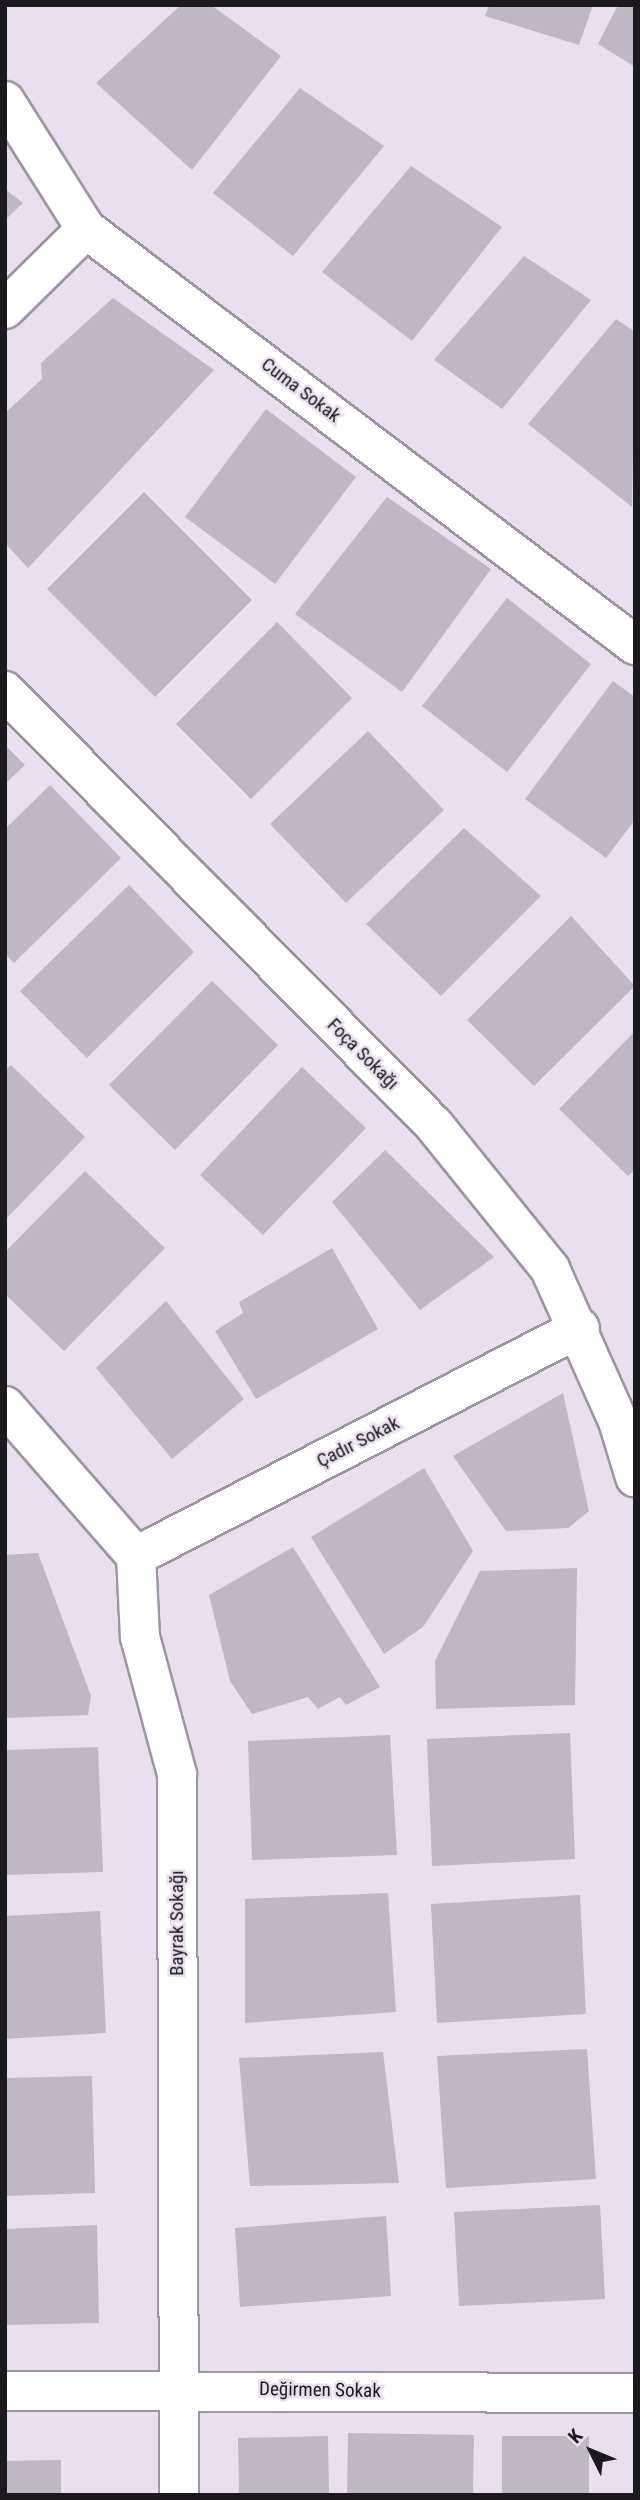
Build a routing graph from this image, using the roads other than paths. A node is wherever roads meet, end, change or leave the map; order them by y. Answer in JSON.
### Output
{"nodes":[{"id":1,"x":5,"y":101,"type":"edge"},
{"id":2,"x":86,"y":229,"type":"junction"},
{"id":3,"x":5,"y":309,"type":"edge"},
{"id":4,"x":635,"y":645,"type":"edge"},
{"id":5,"x":5,"y":691,"type":"edge"},
{"id":6,"x":580,"y":1328,"type":"junction"},
{"id":7,"x":5,"y":1406,"type":"edge"},
{"id":8,"x":635,"y":1476,"type":"edge"},
{"id":9,"x":135,"y":1556,"type":"junction"},
{"id":10,"x":177,"y":2389,"type":"junction"},
{"id":11,"x":5,"y":2391,"type":"edge"},
{"id":12,"x":635,"y":2393,"type":"edge"},
{"id":13,"x":179,"y":2495,"type":"edge"}],
"edges":[{"from":1,"to":2,"type":"street","name":"Cuma Sokak"},
{"from":2,"to":3,"type":"street"},
{"from":2,"to":4,"type":"street","name":"Cuma Sokak"},
{"from":5,"to":6,"type":"street","name":"Foça Sokağı"},
{"from":6,"to":8,"type":"street","name":"Foça Sokağı"},
{"from":6,"to":9,"type":"street","name":"Çadır Sokak"},
{"from":7,"to":9,"type":"street"},
{"from":9,"to":10,"type":"street","name":"Bayrak Sokağı"},
{"from":10,"to":11,"type":"street","name":"Değirmen Sokak"},
{"from":10,"to":12,"type":"street","name":"Değirmen Sokak"},
{"from":10,"to":13,"type":"street","name":"Bayrak Sokağı"}]}
